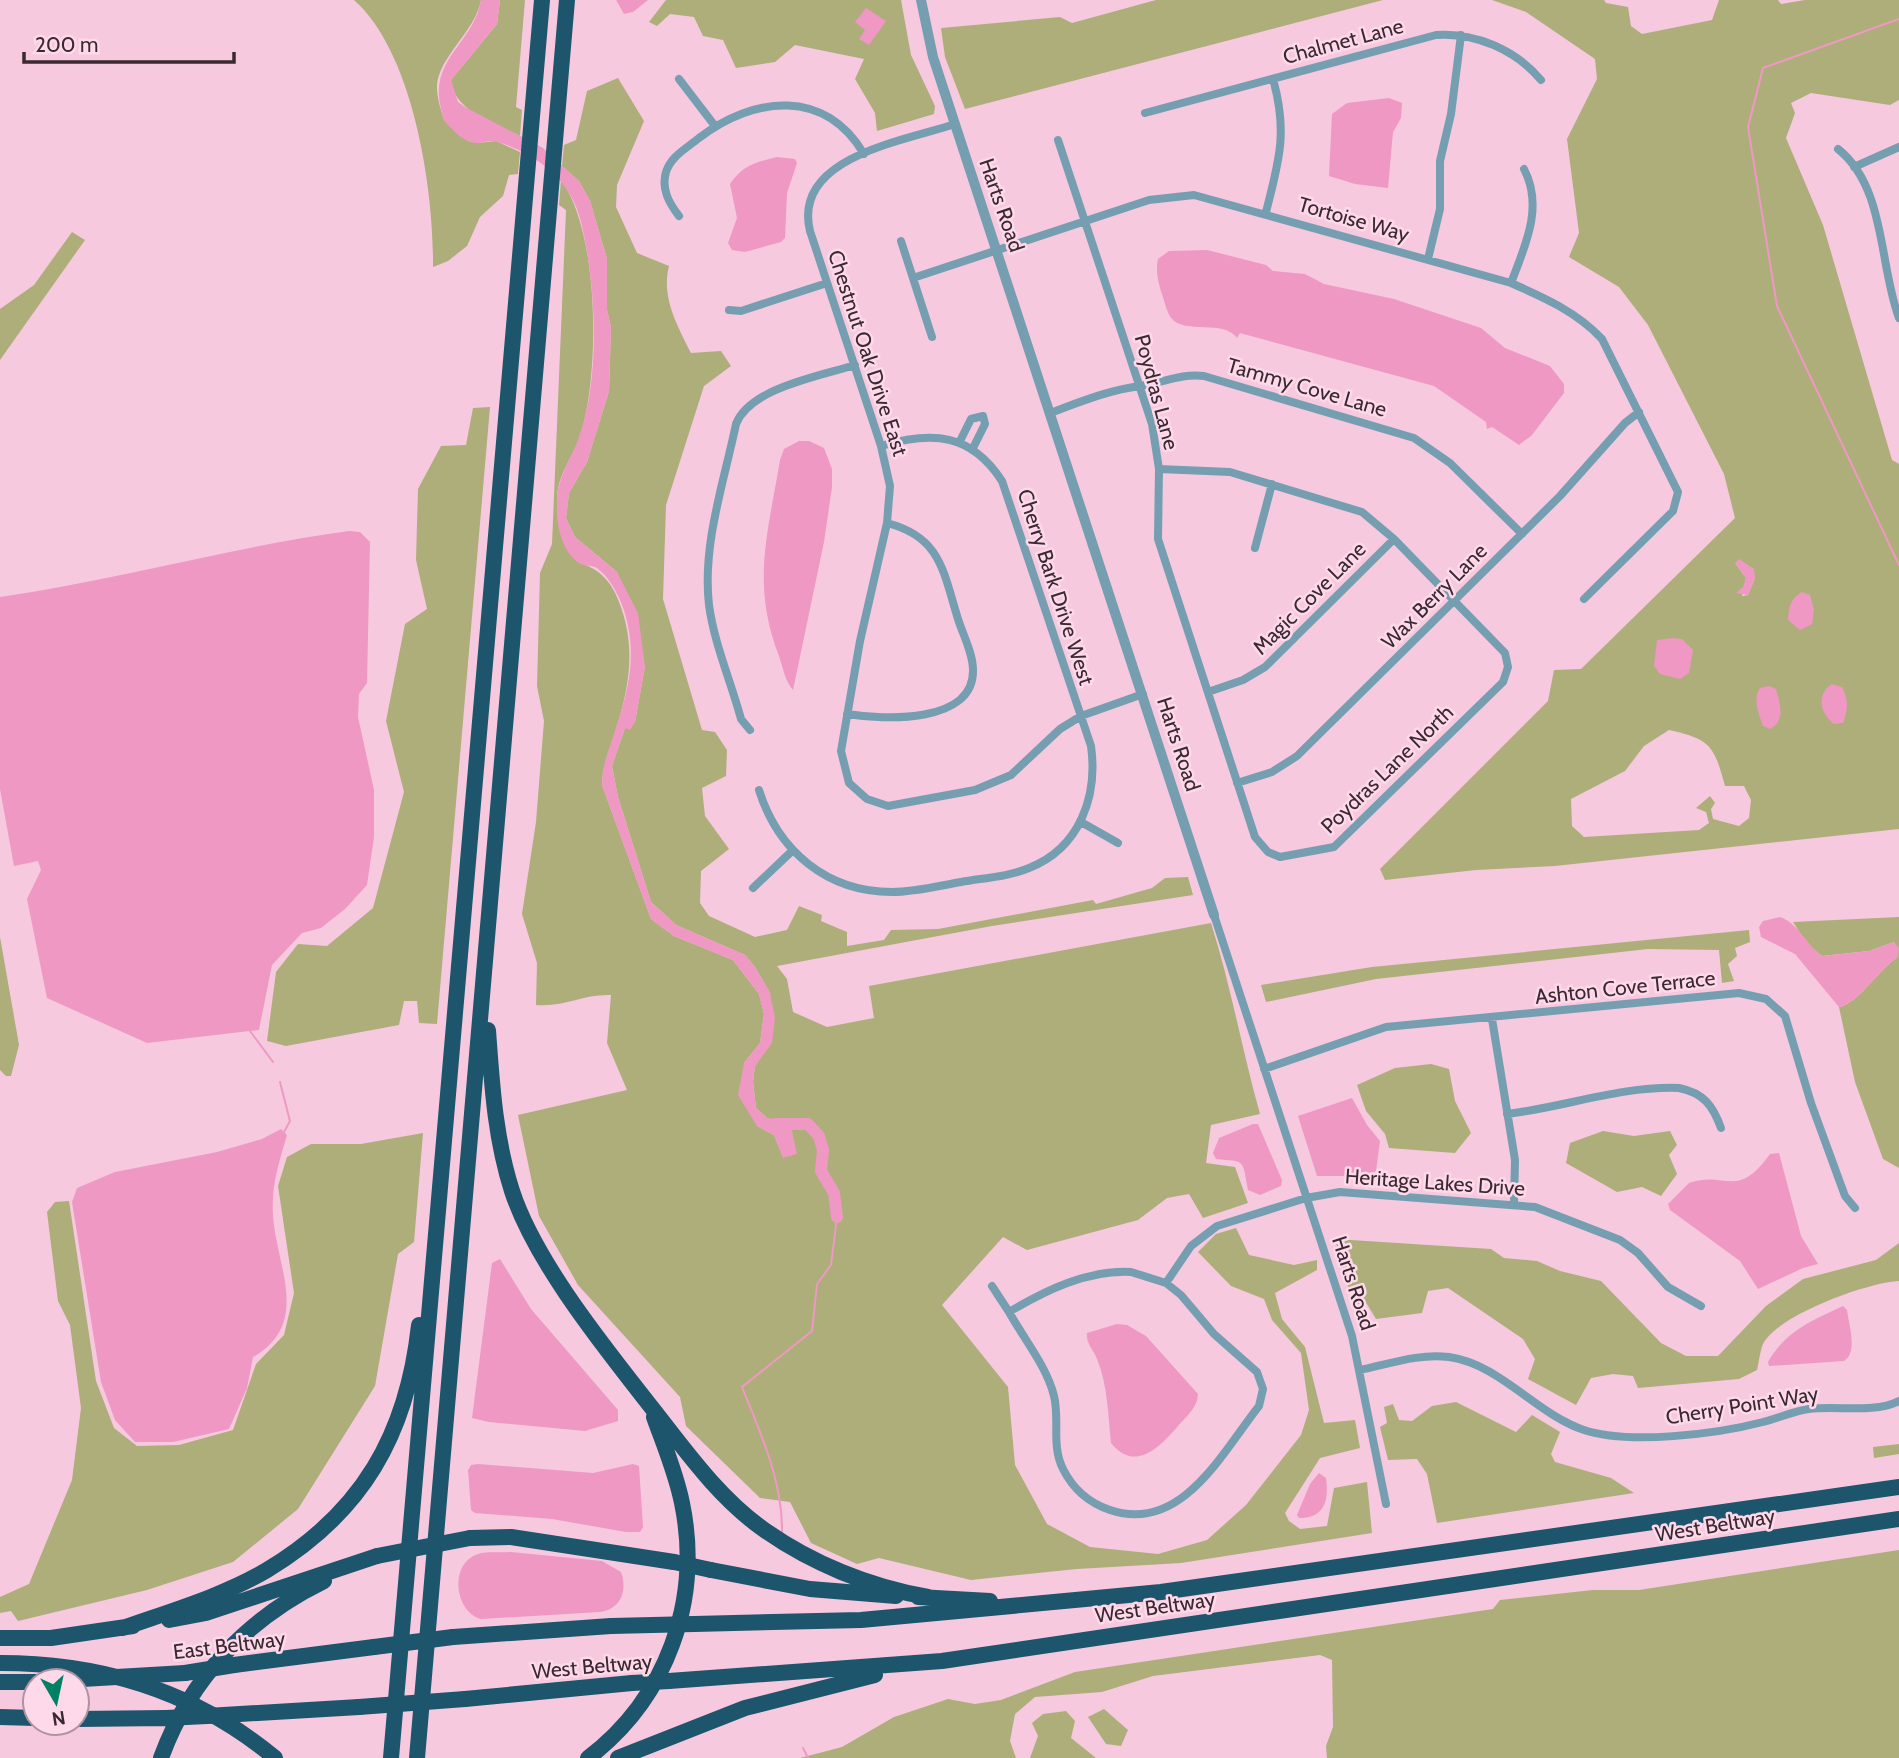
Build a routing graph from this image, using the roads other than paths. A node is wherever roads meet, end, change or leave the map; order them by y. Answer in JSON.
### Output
{"nodes":[{"id":1,"x":542,"y":0,"type":"edge"},
{"id":2,"x":567,"y":0,"type":"edge"},
{"id":3,"x":921,"y":0,"type":"edge"},
{"id":4,"x":1461,"y":35,"type":"junction"},
{"id":5,"x":679,"y":79,"type":"dead end"},
{"id":6,"x":1273,"y":79,"type":"junction"},
{"id":7,"x":1541,"y":80,"type":"dead end"},
{"id":8,"x":1145,"y":113,"type":"dead end"},
{"id":9,"x":955,"y":124,"type":"junction"},
{"id":10,"x":715,"y":126,"type":"junction"},
{"id":11,"x":1058,"y":140,"type":"dead end"},
{"id":12,"x":1899,"y":147,"type":"edge"},
{"id":13,"x":1838,"y":149,"type":"dead end"},
{"id":14,"x":864,"y":154,"type":"junction"},
{"id":15,"x":1854,"y":167,"type":"junction"},
{"id":16,"x":1524,"y":169,"type":"dead end"},
{"id":17,"x":1266,"y":212,"type":"junction"},
{"id":18,"x":679,"y":216,"type":"dead end"},
{"id":19,"x":1086,"y":221,"type":"junction"},
{"id":20,"x":901,"y":241,"type":"dead end"},
{"id":21,"x":996,"y":250,"type":"junction"},
{"id":22,"x":1428,"y":259,"type":"junction"},
{"id":23,"x":914,"y":278,"type":"junction"},
{"id":24,"x":827,"y":283,"type":"junction"},
{"id":25,"x":1511,"y":283,"type":"junction"},
{"id":26,"x":729,"y":310,"type":"dead end"},
{"id":27,"x":1899,"y":318,"type":"edge"},
{"id":28,"x":932,"y":337,"type":"dead end"},
{"id":29,"x":855,"y":365,"type":"junction"},
{"id":30,"x":1140,"y":386,"type":"junction"},
{"id":31,"x":1640,"y":412,"type":"junction"},
{"id":32,"x":1050,"y":413,"type":"junction"},
{"id":33,"x":960,"y":443,"type":"junction"},
{"id":34,"x":881,"y":446,"type":"junction"},
{"id":35,"x":972,"y":450,"type":"junction"},
{"id":36,"x":1159,"y":470,"type":"junction"},
{"id":37,"x":1272,"y":484,"type":"junction"},
{"id":38,"x":887,"y":523,"type":"junction"},
{"id":39,"x":1522,"y":534,"type":"junction"},
{"id":40,"x":1394,"y":539,"type":"junction"},
{"id":41,"x":1255,"y":548,"type":"dead end"},
{"id":42,"x":1584,"y":599,"type":"dead end"},
{"id":43,"x":1454,"y":601,"type":"junction"},
{"id":44,"x":1208,"y":692,"type":"junction"},
{"id":45,"x":1143,"y":694,"type":"junction"},
{"id":46,"x":848,"y":715,"type":"junction"},
{"id":47,"x":1080,"y":716,"type":"junction"},
{"id":48,"x":750,"y":730,"type":"dead end"},
{"id":49,"x":1237,"y":783,"type":"junction"},
{"id":50,"x":759,"y":790,"type":"dead end"},
{"id":51,"x":1081,"y":822,"type":"junction"},
{"id":52,"x":1118,"y":843,"type":"dead end"},
{"id":53,"x":792,"y":851,"type":"junction"},
{"id":54,"x":1268,"y":852,"type":"joint"},
{"id":55,"x":753,"y":888,"type":"dead end"},
{"id":56,"x":1214,"y":915,"type":"joint"},
{"id":57,"x":484,"y":981,"type":"junction"},
{"id":58,"x":1492,"y":1019,"type":"junction"},
{"id":59,"x":1264,"y":1069,"type":"junction"},
{"id":60,"x":448,"y":1105,"type":"junction"},
{"id":61,"x":1507,"y":1114,"type":"junction"},
{"id":62,"x":1721,"y":1128,"type":"dead end"},
{"id":63,"x":1306,"y":1198,"type":"junction"},
{"id":64,"x":1514,"y":1203,"type":"junction"},
{"id":65,"x":1855,"y":1208,"type":"dead end"},
{"id":66,"x":1166,"y":1283,"type":"junction"},
{"id":67,"x":992,"y":1286,"type":"dead end"},
{"id":68,"x":1701,"y":1306,"type":"dead end"},
{"id":69,"x":1009,"y":1312,"type":"junction"},
{"id":70,"x":1360,"y":1370,"type":"junction"},
{"id":71,"x":1899,"y":1401,"type":"edge"},
{"id":72,"x":650,"y":1405,"type":"junction"},
{"id":73,"x":1899,"y":1487,"type":"edge"},
{"id":74,"x":1387,"y":1504,"type":"dead end"},
{"id":75,"x":1899,"y":1518,"type":"edge"},
{"id":76,"x":377,"y":1556,"type":"junction"},
{"id":77,"x":1161,"y":1592,"type":"junction"},
{"id":78,"x":928,"y":1597,"type":"junction"},
{"id":79,"x":123,"y":1628,"type":"junction"},
{"id":80,"x":0,"y":1638,"type":"edge"},
{"id":81,"x":414,"y":1642,"type":"joint"},
{"id":82,"x":942,"y":1661,"type":"junction"},
{"id":83,"x":0,"y":1663,"type":"edge"},
{"id":84,"x":91,"y":1678,"type":"edge"},
{"id":85,"x":0,"y":1682,"type":"edge"},
{"id":86,"x":21,"y":1682,"type":"edge"},
{"id":87,"x":0,"y":1717,"type":"edge"},
{"id":88,"x":21,"y":1718,"type":"edge"},
{"id":89,"x":91,"y":1719,"type":"edge"},
{"id":90,"x":698,"y":1724,"type":"junction"},
{"id":91,"x":161,"y":1758,"type":"edge"},
{"id":92,"x":275,"y":1758,"type":"edge"},
{"id":93,"x":391,"y":1758,"type":"edge"},
{"id":94,"x":417,"y":1758,"type":"edge"},
{"id":95,"x":588,"y":1758,"type":"edge"},
{"id":96,"x":618,"y":1758,"type":"edge"},
{"id":97,"x":638,"y":1758,"type":"edge"}],
"edges":[{"from":1,"to":60,"type":"highway"},
{"from":2,"to":57,"type":"highway"},
{"from":3,"to":9,"type":"street","name":"Harts Road"},
{"from":4,"to":6,"type":"street","name":"Chalmet Lane"},
{"from":4,"to":7,"type":"street","name":"Chalmet Lane"},
{"from":4,"to":22,"type":"street"},
{"from":5,"to":10,"type":"street"},
{"from":6,"to":8,"type":"street","name":"Chalmet Lane"},
{"from":6,"to":17,"type":"street"},
{"from":9,"to":14,"type":"street","name":"Chestnut Oak Drive East"},
{"from":9,"to":21,"type":"street","name":"Harts Road"},
{"from":10,"to":14,"type":"street"},
{"from":10,"to":18,"type":"street"},
{"from":11,"to":19,"type":"street","name":"Poydras Lane"},
{"from":12,"to":15,"type":"street"},
{"from":13,"to":15,"type":"street"},
{"from":14,"to":24,"type":"street","name":"Chestnut Oak Drive East"},
{"from":15,"to":27,"type":"street"},
{"from":16,"to":25,"type":"street"},
{"from":17,"to":19,"type":"street","name":"Tortoise Way"},
{"from":17,"to":22,"type":"street","name":"Tortoise Way"},
{"from":19,"to":21,"type":"street","name":"Tortoise Way"},
{"from":19,"to":30,"type":"street","name":"Poydras Lane"},
{"from":20,"to":23,"type":"street"},
{"from":21,"to":23,"type":"street","name":"Tortoise Way"},
{"from":21,"to":32,"type":"street","name":"Harts Road"},
{"from":22,"to":25,"type":"street","name":"Tortoise Way"},
{"from":23,"to":28,"type":"street"},
{"from":24,"to":26,"type":"street"},
{"from":24,"to":29,"type":"street","name":"Chestnut Oak Drive East"},
{"from":25,"to":31,"type":"street","name":"Tortoise Way"},
{"from":29,"to":34,"type":"street","name":"Chestnut Oak Drive East"},
{"from":29,"to":48,"type":"street"},
{"from":30,"to":32,"type":"street","name":"Tammy Cove Lane"},
{"from":30,"to":36,"type":"street","name":"Poydras Lane"},
{"from":30,"to":39,"type":"street","name":"Tammy Cove Lane"},
{"from":31,"to":39,"type":"street","name":"Wax Berry Lane"},
{"from":31,"to":42,"type":"street","name":"Tortoise Way"},
{"from":32,"to":45,"type":"street","name":"Harts Road"},
{"from":33,"to":34,"type":"street","name":"Cherry Bark Drive West"},
{"from":33,"to":35,"type":"street","name":"Cherry Bark Drive West"},
{"from":33,"to":35,"type":"street"},
{"from":34,"to":38,"type":"street","name":"Chestnut Oak Drive East"},
{"from":35,"to":47,"type":"street","name":"Cherry Bark Drive West"},
{"from":36,"to":37,"type":"street"},
{"from":36,"to":44,"type":"street","name":"Poydras Lane"},
{"from":37,"to":40,"type":"street"},
{"from":37,"to":41,"type":"street"},
{"from":38,"to":46,"type":"street","name":"Chestnut Oak Drive East"},
{"from":38,"to":46,"type":"street"},
{"from":39,"to":43,"type":"street","name":"Wax Berry Lane"},
{"from":40,"to":43,"type":"street"},
{"from":40,"to":44,"type":"street","name":"Magic Cove Lane"},
{"from":43,"to":49,"type":"street","name":"Wax Berry Lane"},
{"from":43,"to":54,"type":"street","name":"Poydras Lane North"},
{"from":44,"to":49,"type":"street","name":"Poydras Lane"},
{"from":45,"to":47,"type":"street"},
{"from":45,"to":56,"type":"street","name":"Harts Road"},
{"from":46,"to":47,"type":"street","name":"Chestnut Oak Drive East"},
{"from":47,"to":51,"type":"street","name":"Cherry Bark Drive West"},
{"from":49,"to":54,"type":"street","name":"Poydras Lane"},
{"from":50,"to":53,"type":"street"},
{"from":51,"to":52,"type":"street"},
{"from":51,"to":53,"type":"street"},
{"from":53,"to":55,"type":"street"},
{"from":56,"to":59,"type":"street","name":"Harts Road"},
{"from":57,"to":72,"type":"highway"},
{"from":57,"to":94,"type":"highway"},
{"from":58,"to":59,"type":"street","name":"Ashton Cove Terrace"},
{"from":58,"to":61,"type":"street"},
{"from":58,"to":65,"type":"street","name":"Ashton Cove Terrace"},
{"from":59,"to":63,"type":"street","name":"Harts Road"},
{"from":60,"to":79,"type":"highway"},
{"from":60,"to":93,"type":"highway"},
{"from":61,"to":62,"type":"street"},
{"from":61,"to":64,"type":"street"},
{"from":63,"to":64,"type":"street","name":"Heritage Lakes Drive"},
{"from":63,"to":66,"type":"street","name":"Heritage Lakes Drive"},
{"from":63,"to":70,"type":"street","name":"Harts Road"},
{"from":64,"to":68,"type":"street","name":"Heritage Lakes Drive"},
{"from":66,"to":69,"type":"street"},
{"from":66,"to":69,"type":"street"},
{"from":67,"to":69,"type":"street"},
{"from":70,"to":71,"type":"street","name":"Cherry Point Way"},
{"from":70,"to":74,"type":"street","name":"Harts Road"},
{"from":72,"to":78,"type":"highway"},
{"from":72,"to":95,"type":"highway"},
{"from":73,"to":77,"type":"highway","name":"West Beltway"},
{"from":75,"to":82,"type":"highway","name":"West Beltway"},
{"from":76,"to":78,"type":"highway","bridge":true},
{"from":76,"to":79,"type":"highway"},
{"from":76,"to":91,"type":"highway"},
{"from":77,"to":78,"type":"highway"},
{"from":77,"to":81,"type":"highway","name":"West Beltway","bridge":true},
{"from":79,"to":80,"type":"highway"},
{"from":81,"to":84,"type":"highway","name":"East Beltway","bridge":true},
{"from":82,"to":89,"type":"highway","name":"West Beltway","bridge":true},
{"from":82,"to":90,"type":"highway"},
{"from":83,"to":92,"type":"highway","bridge":true},
{"from":85,"to":86,"type":"highway"},
{"from":87,"to":88,"type":"highway"},
{"from":90,"to":96,"type":"highway"},
{"from":90,"to":97,"type":"highway"}]}
